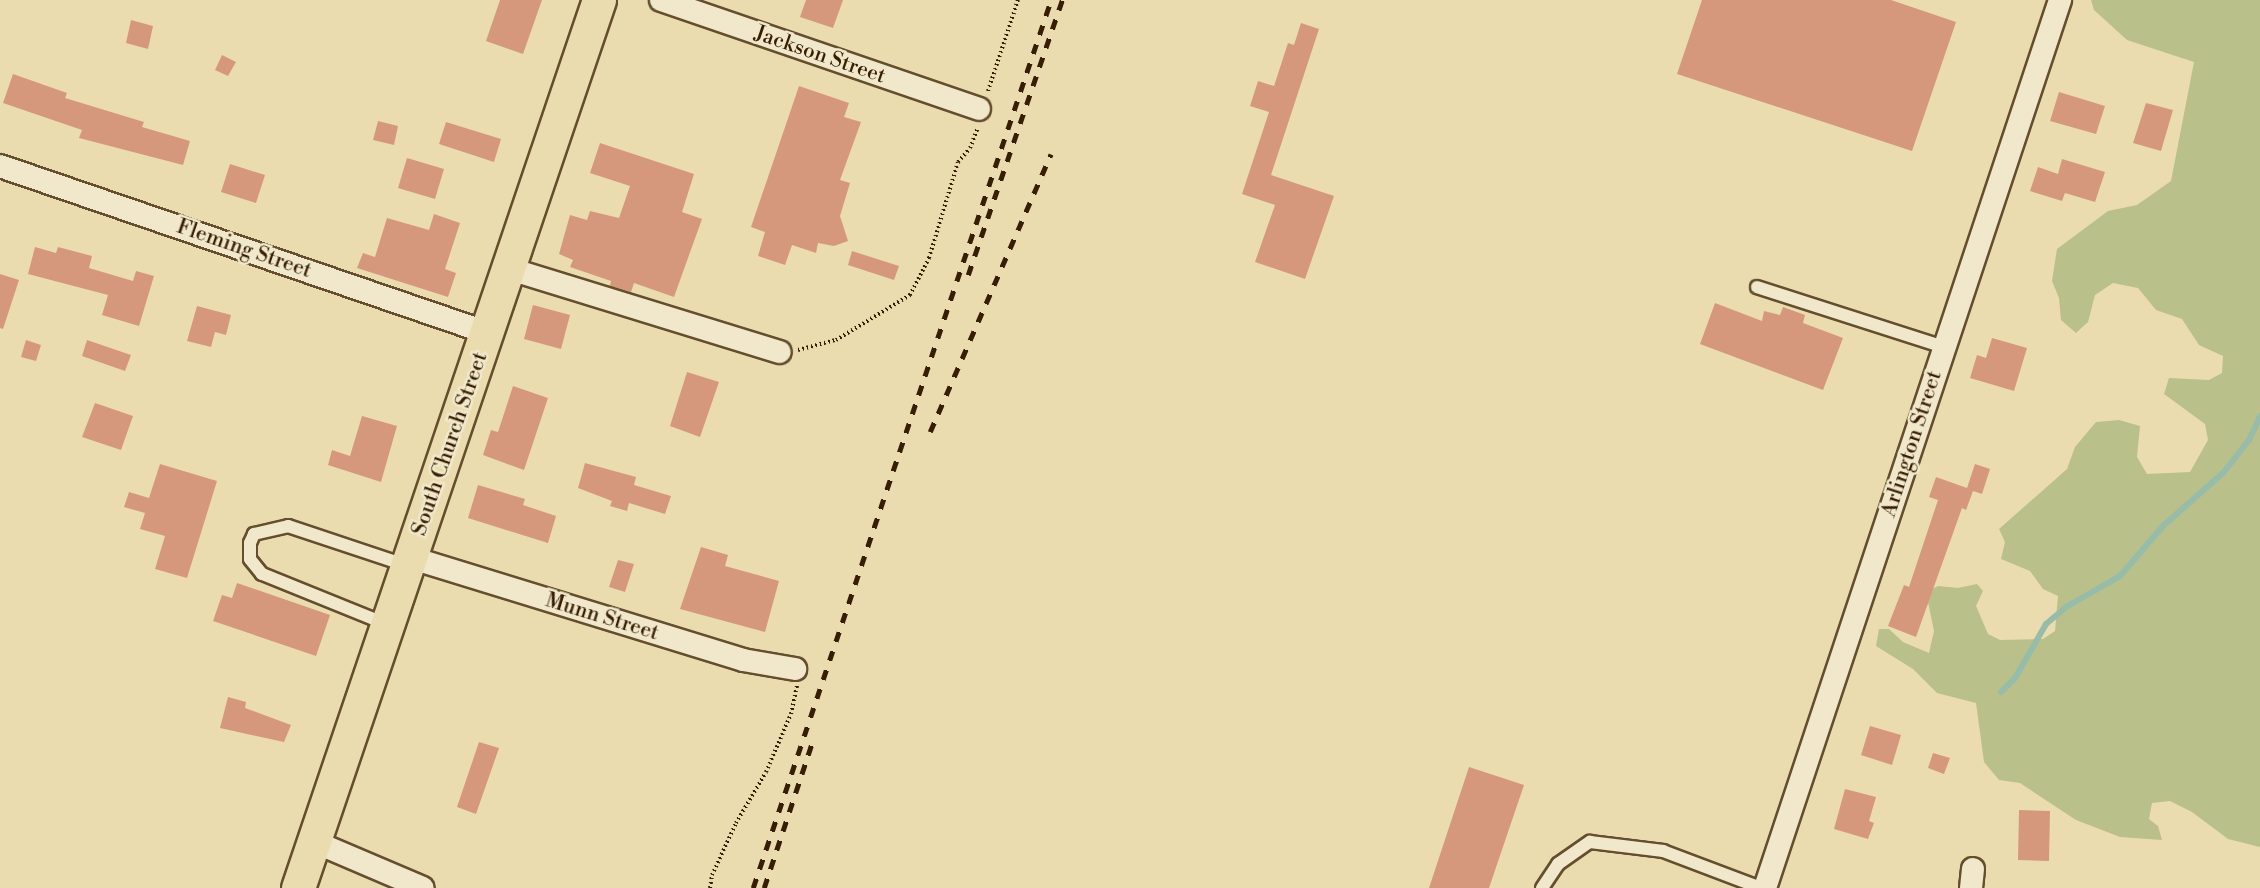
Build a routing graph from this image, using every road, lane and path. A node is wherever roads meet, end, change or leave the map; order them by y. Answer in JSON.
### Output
{"nodes":[{"id":1,"x":599,"y":0,"type":"edge"},
{"id":2,"x":661,"y":0,"type":"edge"},
{"id":3,"x":1018,"y":0,"type":"edge"},
{"id":4,"x":2060,"y":0,"type":"edge"},
{"id":5,"x":979,"y":109,"type":"junction"},
{"id":6,"x":0,"y":166,"type":"edge"},
{"id":7,"x":510,"y":269,"type":"junction"},
{"id":8,"x":1757,"y":287,"type":"dead end"},
{"id":9,"x":488,"y":333,"type":"junction"},
{"id":10,"x":1944,"y":347,"type":"junction"},
{"id":11,"x":779,"y":352,"type":"joint"},
{"id":12,"x":410,"y":562,"type":"junction"},
{"id":13,"x":389,"y":625,"type":"junction"},
{"id":14,"x":795,"y":669,"type":"joint"},
{"id":15,"x":315,"y":842,"type":"junction"},
{"id":16,"x":298,"y":888,"type":"edge"},
{"id":17,"x":423,"y":888,"type":"edge"},
{"id":18,"x":710,"y":888,"type":"edge"},
{"id":19,"x":1542,"y":888,"type":"edge"},
{"id":20,"x":1763,"y":888,"type":"edge"}],
"edges":[{"from":1,"to":7,"type":"main road","name":"South Church Street"},
{"from":2,"to":5,"type":"street","name":"Jackson Street"},
{"from":3,"to":5,"type":"path"},
{"from":4,"to":10,"type":"street","name":"Arlington Street"},
{"from":5,"to":11,"type":"path"},
{"from":6,"to":9,"type":"street","name":"Fleming Street"},
{"from":7,"to":9,"type":"main road","name":"South Church Street"},
{"from":7,"to":11,"type":"street"},
{"from":8,"to":10,"type":"lane"},
{"from":9,"to":12,"type":"main road","name":"South Church Street"},
{"from":10,"to":20,"type":"street","name":"Arlington Street"},
{"from":12,"to":13,"type":"main road","name":"South Church Street"},
{"from":12,"to":13,"type":"lane"},
{"from":12,"to":14,"type":"street","name":"Munn Street"},
{"from":13,"to":15,"type":"main road","name":"South Church Street"},
{"from":14,"to":18,"type":"path"},
{"from":15,"to":16,"type":"main road","name":"South Church Street"},
{"from":15,"to":17,"type":"street"},
{"from":19,"to":20,"type":"lane"}]}
